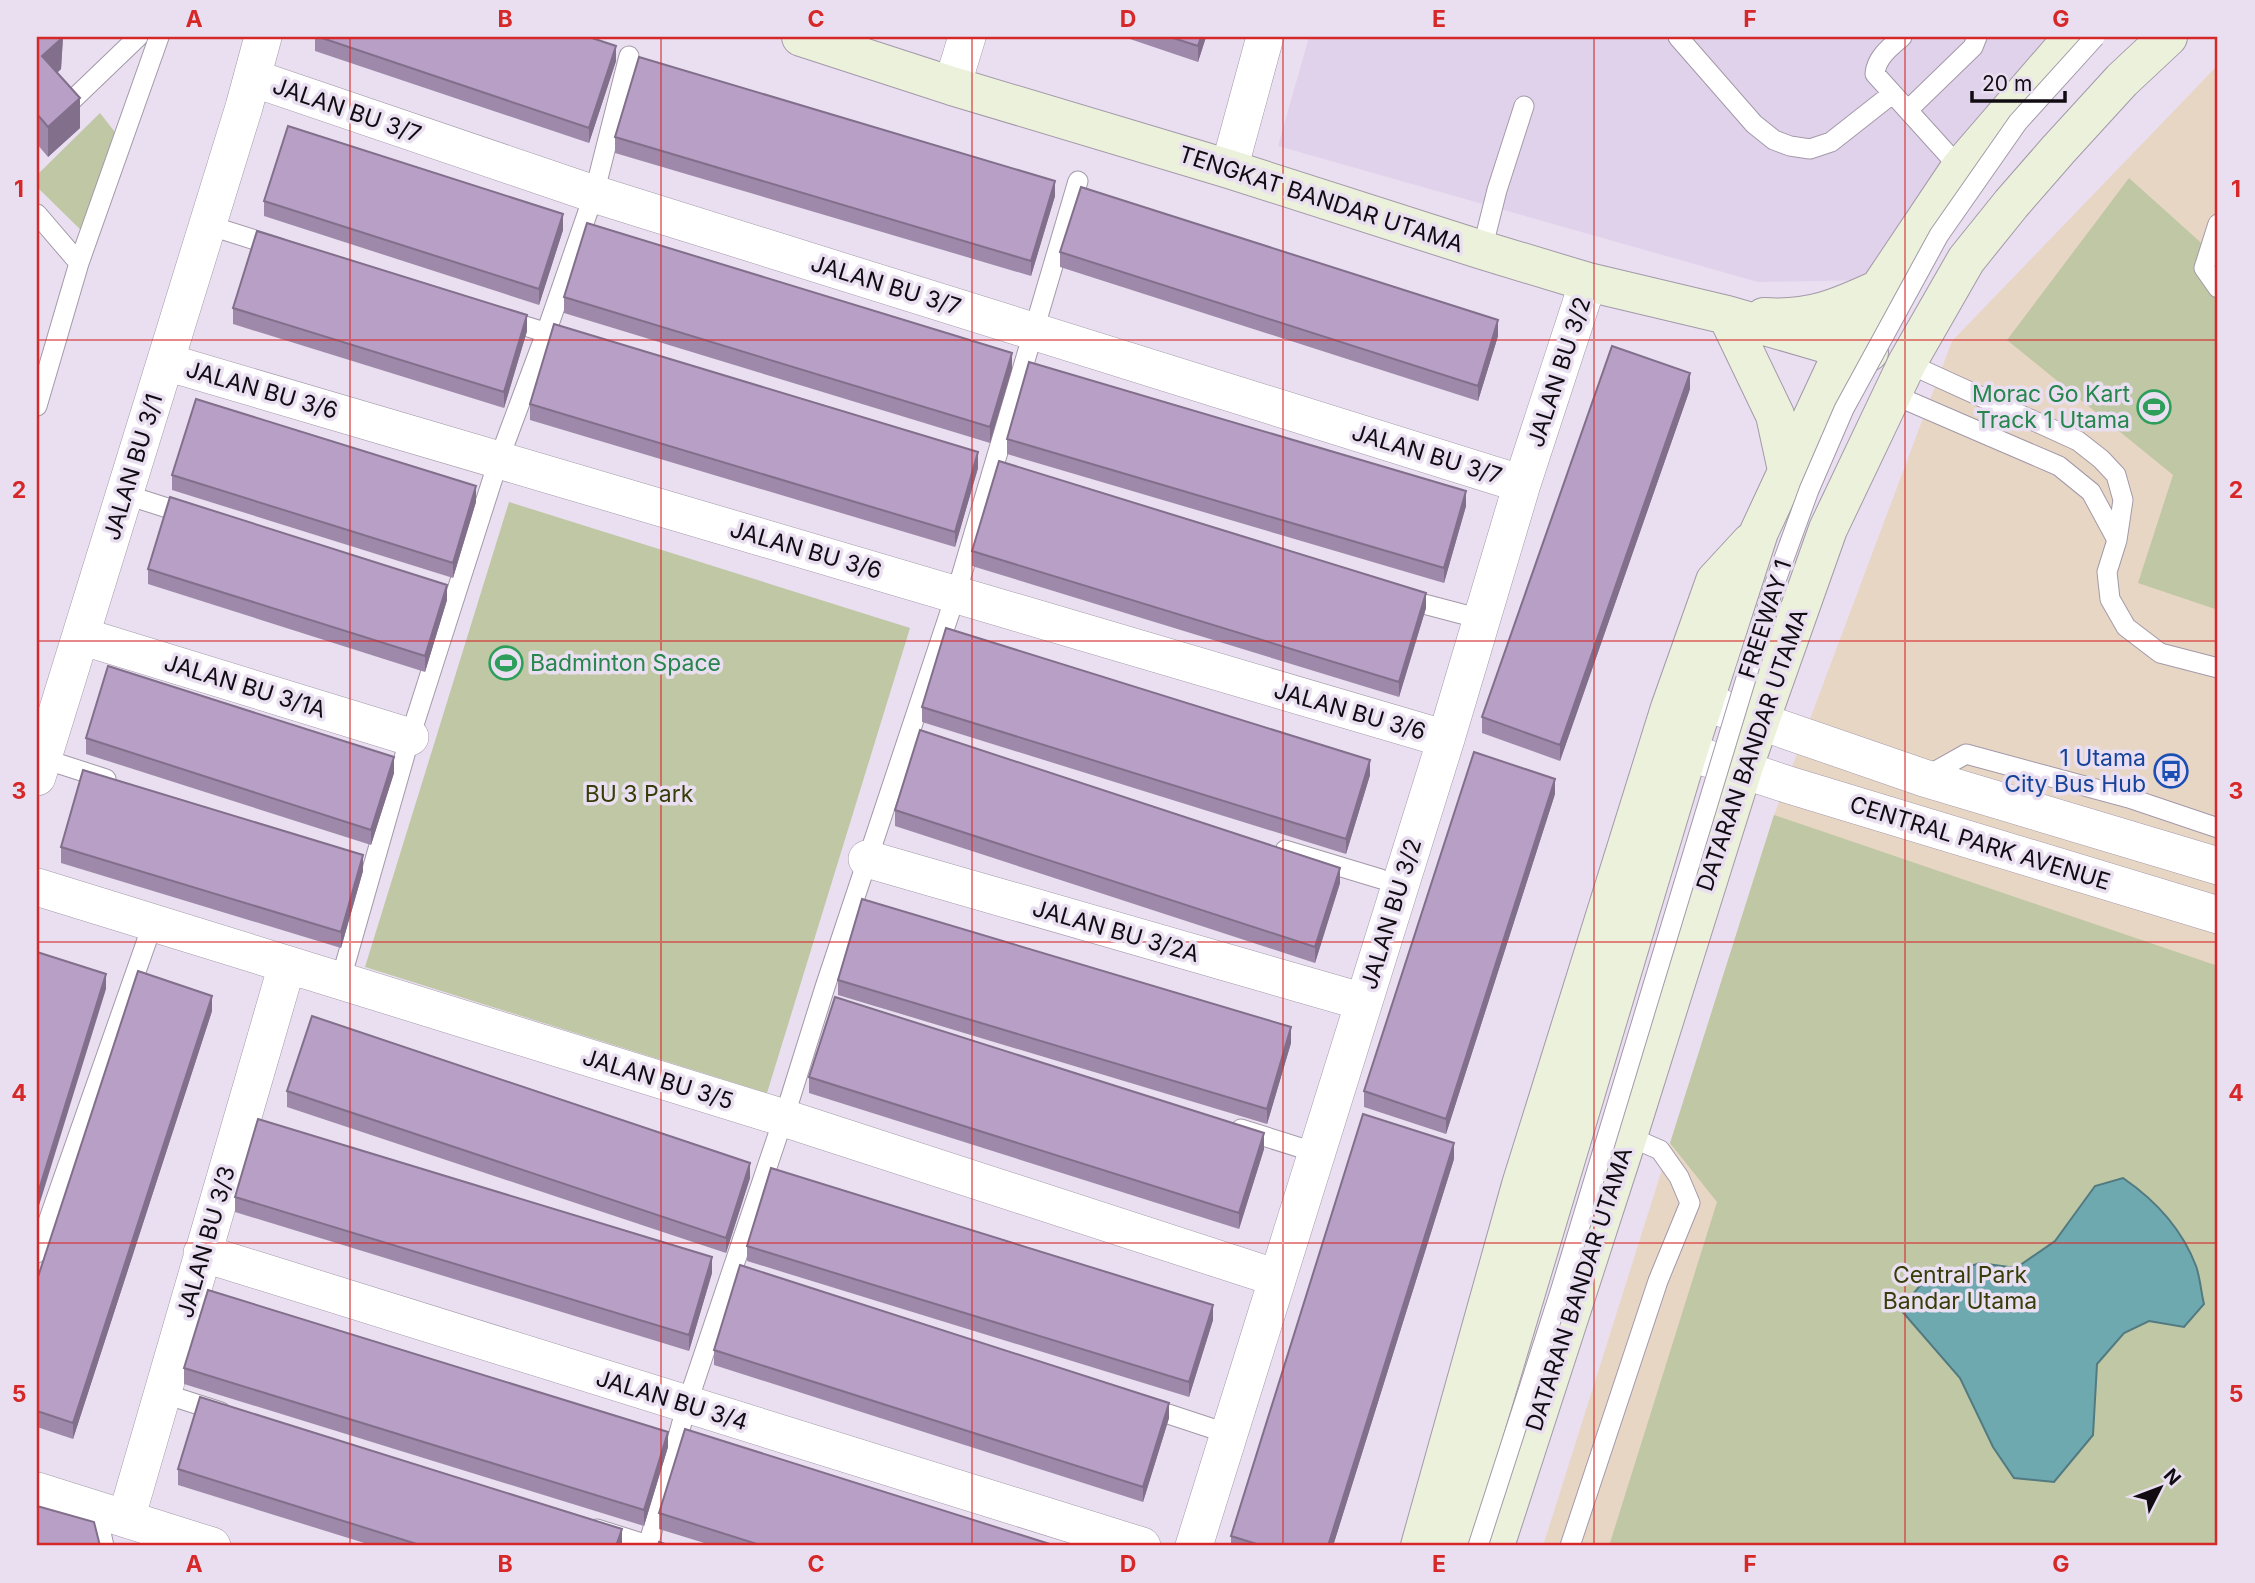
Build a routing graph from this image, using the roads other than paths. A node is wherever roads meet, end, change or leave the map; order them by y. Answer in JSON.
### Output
{"nodes":[{"id":1,"x":138,"y":37,"type":"edge"},
{"id":2,"x":158,"y":37,"type":"edge"},
{"id":3,"x":264,"y":37,"type":"edge"},
{"id":4,"x":801,"y":37,"type":"edge"},
{"id":5,"x":967,"y":37,"type":"edge"},
{"id":6,"x":1265,"y":37,"type":"edge"},
{"id":7,"x":1678,"y":37,"type":"edge"},
{"id":8,"x":1902,"y":37,"type":"edge"},
{"id":9,"x":1978,"y":37,"type":"edge"},
{"id":10,"x":2073,"y":37,"type":"edge"},
{"id":11,"x":2095,"y":37,"type":"edge"},
{"id":12,"x":2168,"y":37,"type":"edge"},
{"id":13,"x":629,"y":56,"type":"dead end"},
{"id":14,"x":253,"y":78,"type":"junction"},
{"id":15,"x":952,"y":86,"type":"junction"},
{"id":16,"x":1892,"y":94,"type":"junction"},
{"id":17,"x":1524,"y":106,"type":"dead end"},
{"id":18,"x":63,"y":110,"type":"edge"},
{"id":19,"x":1908,"y":110,"type":"junction"},
{"id":20,"x":1960,"y":168,"type":"junction"},
{"id":21,"x":1229,"y":169,"type":"junction"},
{"id":22,"x":1078,"y":181,"type":"dead end"},
{"id":23,"x":594,"y":194,"type":"junction"},
{"id":24,"x":37,"y":214,"type":"edge"},
{"id":25,"x":2218,"y":224,"type":"edge"},
{"id":26,"x":208,"y":225,"type":"junction"},
{"id":27,"x":1482,"y":250,"type":"junction"},
{"id":28,"x":294,"y":253,"type":"edge"},
{"id":29,"x":79,"y":263,"type":"junction"},
{"id":30,"x":1588,"y":282,"type":"junction"},
{"id":31,"x":2218,"y":288,"type":"edge"},
{"id":32,"x":1879,"y":289,"type":"junction"},
{"id":33,"x":480,"y":312,"type":"edge"},
{"id":34,"x":1727,"y":315,"type":"junction"},
{"id":35,"x":1033,"y":331,"type":"junction"},
{"id":36,"x":546,"y":333,"type":"junction"},
{"id":37,"x":586,"y":345,"type":"edge"},
{"id":38,"x":1844,"y":349,"type":"junction"},
{"id":39,"x":166,"y":362,"type":"junction"},
{"id":40,"x":1899,"y":379,"type":"junction"},
{"id":41,"x":37,"y":405,"type":"edge"},
{"id":42,"x":499,"y":459,"type":"junction"},
{"id":43,"x":1787,"y":470,"type":"junction"},
{"id":44,"x":1522,"y":484,"type":"junction"},
{"id":45,"x":124,"y":495,"type":"junction"},
{"id":46,"x":210,"y":522,"type":"edge"},
{"id":47,"x":1759,"y":532,"type":"junction"},
{"id":48,"x":2117,"y":540,"type":"junction"},
{"id":49,"x":956,"y":594,"type":"junction"},
{"id":50,"x":1389,"y":594,"type":"edge"},
{"id":51,"x":1481,"y":619,"type":"junction"},
{"id":52,"x":80,"y":636,"type":"junction"},
{"id":53,"x":2218,"y":668,"type":"edge"},
{"id":54,"x":1704,"y":702,"type":"junction"},
{"id":55,"x":1759,"y":721,"type":"junction"},
{"id":56,"x":410,"y":737,"type":"junction"},
{"id":57,"x":1446,"y":739,"type":"junction"},
{"id":58,"x":1688,"y":752,"type":"junction"},
{"id":59,"x":38,"y":764,"type":"edge"},
{"id":60,"x":1743,"y":769,"type":"junction"},
{"id":61,"x":1924,"y":778,"type":"junction"},
{"id":62,"x":122,"y":784,"type":"edge"},
{"id":63,"x":2218,"y":828,"type":"edge"},
{"id":64,"x":1263,"y":844,"type":"edge"},
{"id":65,"x":867,"y":859,"type":"junction"},
{"id":66,"x":1655,"y":862,"type":"junction"},
{"id":67,"x":2218,"y":866,"type":"edge"},
{"id":68,"x":1381,"y":879,"type":"dead end"},
{"id":69,"x":37,"y":887,"type":"edge"},
{"id":70,"x":2218,"y":915,"type":"edge"},
{"id":71,"x":153,"y":923,"type":"junction"},
{"id":72,"x":287,"y":965,"type":"junction"},
{"id":73,"x":340,"y":982,"type":"junction"},
{"id":74,"x":1364,"y":1002,"type":"junction"},
{"id":75,"x":784,"y":1118,"type":"junction"},
{"id":76,"x":1222,"y":1124,"type":"edge"},
{"id":77,"x":1628,"y":1136,"type":"junction"},
{"id":78,"x":1317,"y":1153,"type":"junction"},
{"id":79,"x":37,"y":1252,"type":"edge"},
{"id":80,"x":202,"y":1253,"type":"junction"},
{"id":81,"x":1278,"y":1279,"type":"junction"},
{"id":82,"x":162,"y":1393,"type":"junction"},
{"id":83,"x":1127,"y":1401,"type":"edge"},
{"id":84,"x":687,"y":1404,"type":"junction"},
{"id":85,"x":241,"y":1418,"type":"edge"},
{"id":86,"x":1229,"y":1434,"type":"junction"},
{"id":87,"x":37,"y":1491,"type":"edge"},
{"id":88,"x":109,"y":1525,"type":"edge"},
{"id":89,"x":583,"y":1525,"type":"edge"},
{"id":90,"x":212,"y":1546,"type":"edge"},
{"id":91,"x":649,"y":1546,"type":"edge"},
{"id":92,"x":1142,"y":1546,"type":"edge"},
{"id":93,"x":1194,"y":1546,"type":"edge"},
{"id":94,"x":1420,"y":1546,"type":"edge"},
{"id":95,"x":1433,"y":1546,"type":"edge"},
{"id":96,"x":1450,"y":1546,"type":"edge"},
{"id":97,"x":1478,"y":1546,"type":"edge"},
{"id":98,"x":1496,"y":1546,"type":"edge"},
{"id":99,"x":1570,"y":1546,"type":"edge"}],
"edges":[{"from":1,"to":18,"type":"lane"},
{"from":2,"to":29,"type":"lane"},
{"from":3,"to":14,"type":"street","name":"JALAN BU 3/1"},
{"from":4,"to":15,"type":"main road","name":"TENGKAT BANDAR UTAMA"},
{"from":5,"to":15,"type":"street"},
{"from":6,"to":21,"type":"street"},
{"from":7,"to":16,"type":"lane"},
{"from":8,"to":16,"type":"lane"},
{"from":9,"to":19,"type":"lane"},
{"from":10,"to":20,"type":"main road","name":"DATARAN BANDAR UTAMA"},
{"from":11,"to":97,"type":"lane","name":"FREEWAY 1","bridge":true},
{"from":12,"to":40,"type":"main road","name":"DATARAN BANDAR UTAMA"},
{"from":13,"to":23,"type":"lane"},
{"from":14,"to":23,"type":"street","name":"JALAN BU 3/7"},
{"from":14,"to":26,"type":"street","name":"JALAN BU 3/1"},
{"from":15,"to":21,"type":"main road","name":"TENGKAT BANDAR UTAMA"},
{"from":16,"to":19,"type":"lane"},
{"from":17,"to":27,"type":"lane"},
{"from":19,"to":20,"type":"lane"},
{"from":20,"to":32,"type":"main road","name":"DATARAN BANDAR UTAMA"},
{"from":21,"to":27,"type":"main road","name":"TENGKAT BANDAR UTAMA"},
{"from":22,"to":35,"type":"lane"},
{"from":23,"to":35,"type":"street","name":"JALAN BU 3/7"},
{"from":23,"to":36,"type":"lane"},
{"from":24,"to":29,"type":"lane"},
{"from":25,"to":31,"type":"lane"},
{"from":26,"to":28,"type":"lane"},
{"from":26,"to":39,"type":"street","name":"JALAN BU 3/1"},
{"from":27,"to":30,"type":"main road","name":"TENGKAT BANDAR UTAMA"},
{"from":29,"to":41,"type":"lane"},
{"from":30,"to":34,"type":"main road","name":"TENGKAT BANDAR UTAMA"},
{"from":30,"to":44,"type":"street","name":"JALAN BU 3/2"},
{"from":32,"to":34,"type":"main road"},
{"from":32,"to":38,"type":"main road","name":"DATARAN BANDAR UTAMA"},
{"from":33,"to":36,"type":"lane"},
{"from":34,"to":38,"type":"main road","name":"TENGKAT BANDAR UTAMA"},
{"from":34,"to":43,"type":"main road"},
{"from":35,"to":44,"type":"street","name":"JALAN BU 3/7"},
{"from":35,"to":49,"type":"lane"},
{"from":36,"to":37,"type":"lane"},
{"from":36,"to":42,"type":"lane"},
{"from":38,"to":40,"type":"main road","name":"TENGKAT BANDAR UTAMA"},
{"from":38,"to":43,"type":"main road","name":"DATARAN BANDAR UTAMA"},
{"from":39,"to":42,"type":"street","name":"JALAN BU 3/6"},
{"from":39,"to":45,"type":"street","name":"JALAN BU 3/1"},
{"from":40,"to":48,"type":"lane"},
{"from":40,"to":48,"type":"lane"},
{"from":40,"to":55,"type":"main road","name":"DATARAN BANDAR UTAMA"},
{"from":42,"to":49,"type":"street","name":"JALAN BU 3/6"},
{"from":42,"to":56,"type":"lane"},
{"from":43,"to":47,"type":"main road","name":"DATARAN BANDAR UTAMA"},
{"from":44,"to":51,"type":"street","name":"JALAN BU 3/2"},
{"from":45,"to":46,"type":"lane"},
{"from":45,"to":52,"type":"street","name":"JALAN BU 3/1"},
{"from":47,"to":54,"type":"main road","name":"DATARAN BANDAR UTAMA"},
{"from":47,"to":94,"type":"main road"},
{"from":48,"to":53,"type":"lane"},
{"from":49,"to":57,"type":"street","name":"JALAN BU 3/6"},
{"from":49,"to":65,"type":"lane"},
{"from":50,"to":51,"type":"lane"},
{"from":51,"to":57,"type":"street","name":"JALAN BU 3/2"},
{"from":52,"to":56,"type":"street","name":"JALAN BU 3/1A"},
{"from":52,"to":59,"type":"street","name":"JALAN BU 3/1"},
{"from":54,"to":55,"type":"street","name":"CENTRAL PARK AVENUE"},
{"from":54,"to":58,"type":"main road","name":"DATARAN BANDAR UTAMA"},
{"from":55,"to":60,"type":"main road","name":"DATARAN BANDAR UTAMA"},
{"from":55,"to":61,"type":"street","name":"CENTRAL PARK AVENUE"},
{"from":56,"to":73,"type":"lane"},
{"from":57,"to":74,"type":"street","name":"JALAN BU 3/2"},
{"from":58,"to":60,"type":"street","name":"CENTRAL PARK AVENUE"},
{"from":58,"to":66,"type":"main road","name":"DATARAN BANDAR UTAMA"},
{"from":59,"to":62,"type":"lane"},
{"from":60,"to":70,"type":"street","name":"CENTRAL PARK AVENUE"},
{"from":60,"to":77,"type":"main road","name":"DATARAN BANDAR UTAMA"},
{"from":61,"to":63,"type":"lane"},
{"from":61,"to":67,"type":"street","name":"CENTRAL PARK AVENUE"},
{"from":64,"to":68,"type":"lane"},
{"from":65,"to":74,"type":"street","name":"JALAN BU 3/2A"},
{"from":65,"to":75,"type":"lane"},
{"from":66,"to":95,"type":"lane"},
{"from":66,"to":96,"type":"main road","name":"DATARAN BANDAR UTAMA"},
{"from":69,"to":71,"type":"street","name":"JALAN BU 3/5"},
{"from":71,"to":72,"type":"street","name":"JALAN BU 3/5"},
{"from":71,"to":79,"type":"lane"},
{"from":72,"to":73,"type":"street","name":"JALAN BU 3/5"},
{"from":72,"to":80,"type":"street","name":"JALAN BU 3/3"},
{"from":73,"to":75,"type":"street","name":"JALAN BU 3/5"},
{"from":74,"to":78,"type":"street","name":"JALAN BU 3/2"},
{"from":75,"to":81,"type":"street","name":"JALAN BU 3/5"},
{"from":75,"to":84,"type":"lane"},
{"from":76,"to":78,"type":"lane"},
{"from":77,"to":98,"type":"main road","name":"DATARAN BANDAR UTAMA"},
{"from":77,"to":99,"type":"lane"},
{"from":78,"to":81,"type":"street","name":"JALAN BU 3/2"},
{"from":80,"to":82,"type":"street","name":"JALAN BU 3/3"},
{"from":80,"to":84,"type":"street","name":"JALAN BU 3/4"},
{"from":81,"to":86,"type":"street","name":"JALAN BU 3/2"},
{"from":82,"to":85,"type":"lane"},
{"from":82,"to":88,"type":"street","name":"JALAN BU 3/3"},
{"from":83,"to":86,"type":"lane"},
{"from":84,"to":91,"type":"lane"},
{"from":84,"to":92,"type":"street","name":"JALAN BU 3/4"},
{"from":86,"to":93,"type":"street","name":"JALAN BU 3/2"},
{"from":87,"to":88,"type":"street"},
{"from":88,"to":90,"type":"street"},
{"from":89,"to":91,"type":"lane"}]}
